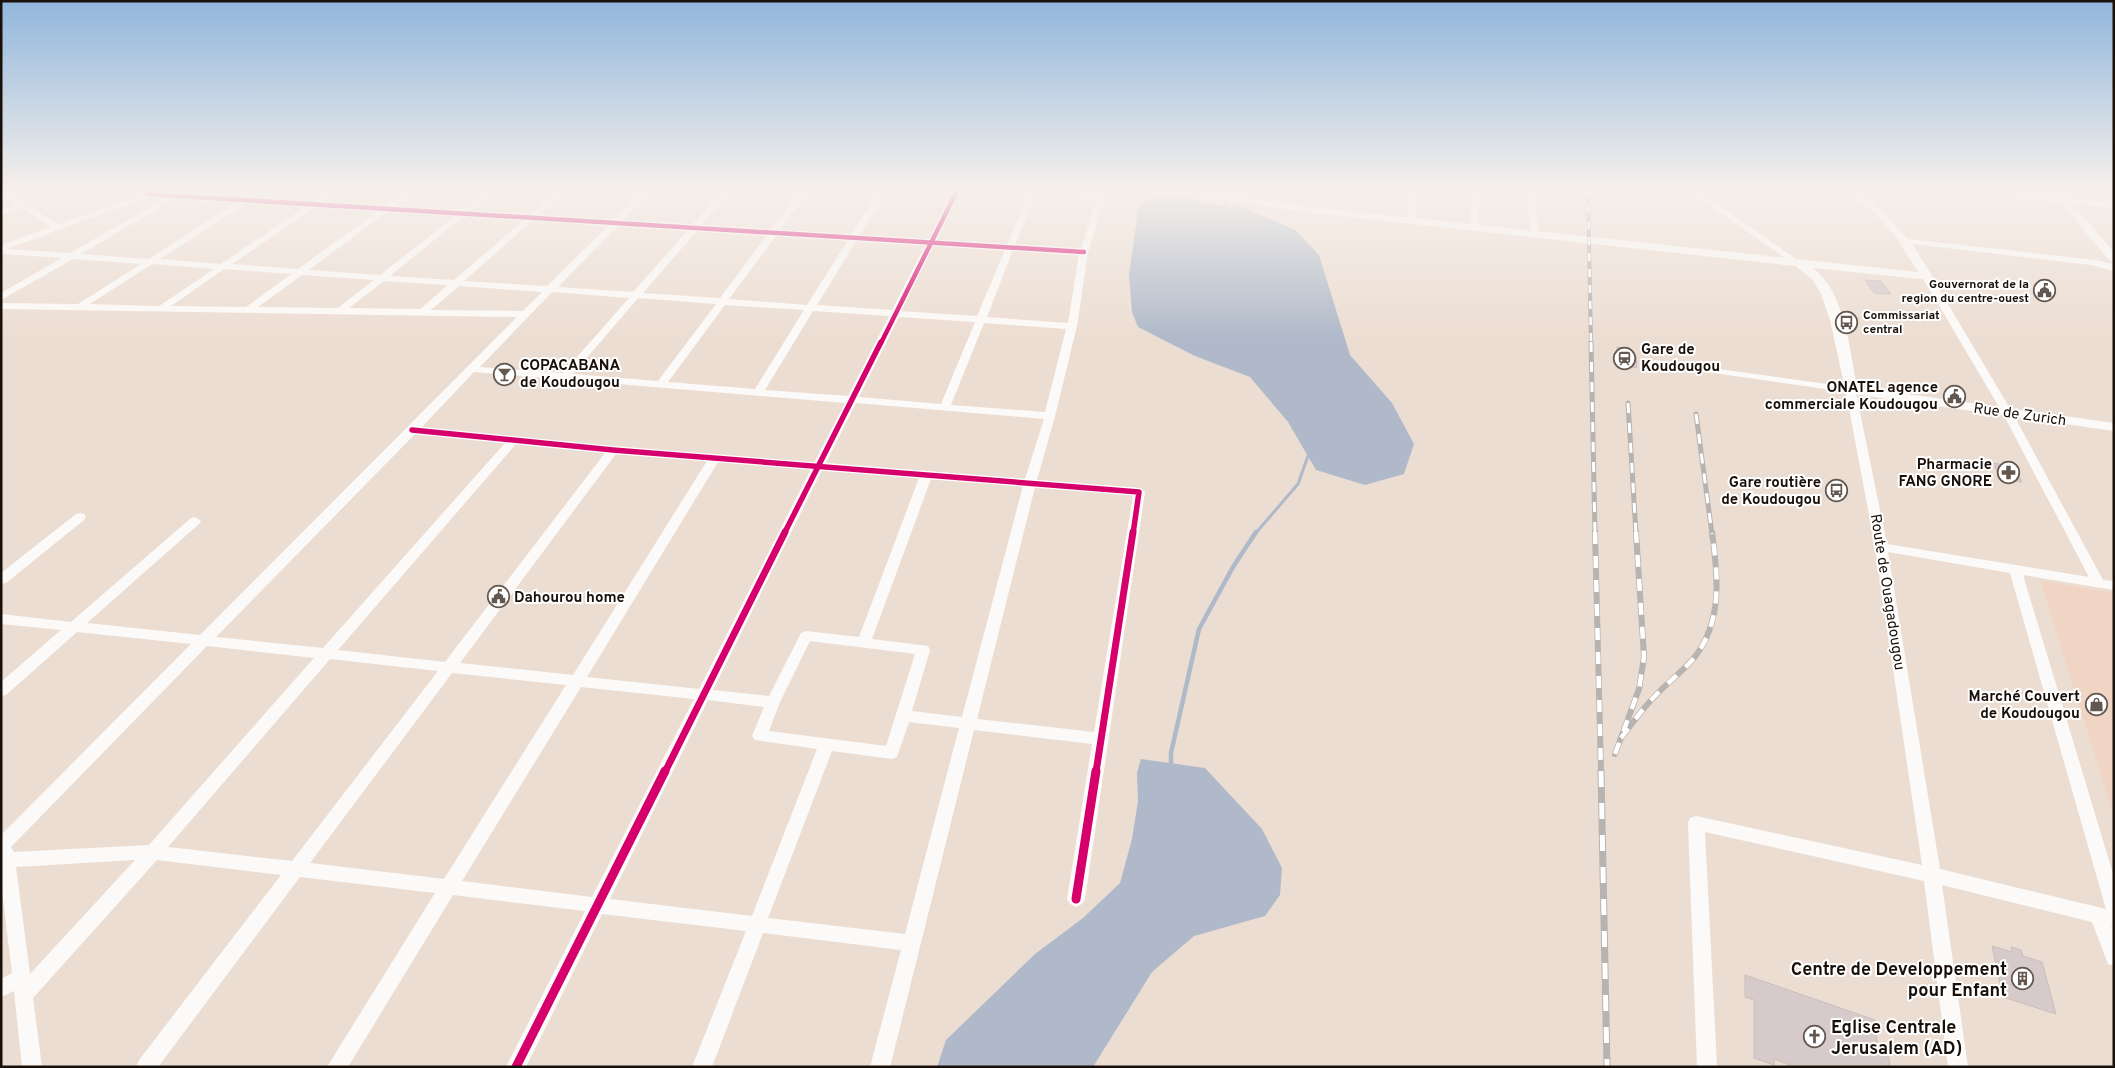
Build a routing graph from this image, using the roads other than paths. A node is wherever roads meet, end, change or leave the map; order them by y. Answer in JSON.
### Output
{"nodes":[{"id":1,"x":853,"y":238,"type":"edge"},
{"id":2,"x":29,"y":239,"type":"edge"},
{"id":3,"x":101,"y":239,"type":"edge"},
{"id":4,"x":185,"y":239,"type":"edge"},
{"id":5,"x":263,"y":239,"type":"edge"},
{"id":6,"x":345,"y":239,"type":"edge"},
{"id":7,"x":432,"y":239,"type":"edge"},
{"id":8,"x":507,"y":239,"type":"edge"},
{"id":9,"x":600,"y":239,"type":"edge"},
{"id":10,"x":685,"y":239,"type":"edge"},
{"id":11,"x":769,"y":239,"type":"edge"},
{"id":12,"x":869,"y":239,"type":"edge"},
{"id":13,"x":933,"y":239,"type":"edge"},
{"id":14,"x":1013,"y":239,"type":"edge"},
{"id":15,"x":1088,"y":239,"type":"edge"},
{"id":16,"x":1579,"y":239,"type":"edge"},
{"id":17,"x":1763,"y":239,"type":"edge"},
{"id":18,"x":2096,"y":239,"type":"edge"},
{"id":19,"x":1904,"y":240,"type":"joint"},
{"id":20,"x":931,"y":242,"type":"junction"},
{"id":21,"x":1010,"y":247,"type":"junction"},
{"id":22,"x":1,"y":250,"type":"edge"},
{"id":23,"x":1084,"y":252,"type":"junction"},
{"id":24,"x":71,"y":256,"type":"junction"},
{"id":25,"x":150,"y":261,"type":"junction"},
{"id":26,"x":2114,"y":261,"type":"edge"},
{"id":27,"x":2091,"y":262,"type":"junction"},
{"id":28,"x":1798,"y":263,"type":"junction"},
{"id":29,"x":222,"y":267,"type":"junction"},
{"id":30,"x":2114,"y":268,"type":"edge"},
{"id":31,"x":299,"y":272,"type":"junction"},
{"id":32,"x":1928,"y":277,"type":"junction"},
{"id":33,"x":382,"y":278,"type":"junction"},
{"id":34,"x":457,"y":283,"type":"junction"},
{"id":35,"x":550,"y":290,"type":"junction"},
{"id":36,"x":635,"y":296,"type":"junction"},
{"id":37,"x":1,"y":298,"type":"edge"},
{"id":38,"x":721,"y":302,"type":"junction"},
{"id":39,"x":1,"y":306,"type":"edge"},
{"id":40,"x":80,"y":307,"type":"junction"},
{"id":41,"x":809,"y":308,"type":"junction"},
{"id":42,"x":160,"y":309,"type":"junction"},
{"id":43,"x":248,"y":310,"type":"junction"},
{"id":44,"x":340,"y":312,"type":"junction"},
{"id":45,"x":423,"y":312,"type":"junction"},
{"id":46,"x":526,"y":314,"type":"junction"},
{"id":47,"x":895,"y":314,"type":"junction"},
{"id":48,"x":981,"y":320,"type":"junction"},
{"id":49,"x":1072,"y":326,"type":"junction"},
{"id":50,"x":1658,"y":362,"type":"dead end"},
{"id":51,"x":471,"y":369,"type":"junction"},
{"id":52,"x":565,"y":377,"type":"junction"},
{"id":53,"x":661,"y":384,"type":"junction"},
{"id":54,"x":1851,"y":390,"type":"junction"},
{"id":55,"x":758,"y":392,"type":"junction"},
{"id":56,"x":851,"y":400,"type":"junction"},
{"id":57,"x":945,"y":407,"type":"junction"},
{"id":58,"x":2007,"y":412,"type":"junction"},
{"id":59,"x":1050,"y":416,"type":"junction"},
{"id":60,"x":2114,"y":427,"type":"edge"},
{"id":61,"x":412,"y":430,"type":"junction"},
{"id":62,"x":513,"y":440,"type":"junction"},
{"id":63,"x":613,"y":450,"type":"junction"},
{"id":64,"x":715,"y":458,"type":"junction"},
{"id":65,"x":818,"y":467,"type":"junction"},
{"id":66,"x":926,"y":476,"type":"junction"},
{"id":67,"x":1030,"y":483,"type":"junction"},
{"id":68,"x":80,"y":517,"type":"dead end"},
{"id":69,"x":195,"y":521,"type":"dead end"},
{"id":70,"x":1881,"y":547,"type":"junction"},
{"id":71,"x":2016,"y":569,"type":"junction"},
{"id":72,"x":1,"y":580,"type":"edge"},
{"id":73,"x":2099,"y":584,"type":"junction"},
{"id":74,"x":2114,"y":586,"type":"edge"},
{"id":75,"x":1,"y":619,"type":"edge"},
{"id":76,"x":74,"y":627,"type":"junction"},
{"id":77,"x":204,"y":640,"type":"junction"},
{"id":78,"x":864,"y":643,"type":"junction"},
{"id":79,"x":326,"y":653,"type":"junction"},
{"id":80,"x":449,"y":667,"type":"junction"},
{"id":81,"x":577,"y":681,"type":"junction"},
{"id":82,"x":1,"y":691,"type":"edge"},
{"id":83,"x":704,"y":695,"type":"junction"},
{"id":84,"x":773,"y":702,"type":"junction"},
{"id":85,"x":903,"y":716,"type":"junction"},
{"id":86,"x":969,"y":724,"type":"junction"},
{"id":87,"x":1101,"y":738,"type":"junction"},
{"id":88,"x":827,"y":744,"type":"junction"},
{"id":89,"x":4,"y":848,"type":"edge"},
{"id":90,"x":153,"y":852,"type":"junction"},
{"id":91,"x":296,"y":869,"type":"junction"},
{"id":92,"x":1932,"y":875,"type":"junction"},
{"id":93,"x":449,"y":887,"type":"junction"},
{"id":94,"x":1076,"y":899,"type":"dead end"},
{"id":95,"x":598,"y":905,"type":"junction"},
{"id":96,"x":2109,"y":914,"type":"edge"},
{"id":97,"x":757,"y":924,"type":"junction"},
{"id":98,"x":913,"y":943,"type":"junction"},
{"id":99,"x":2114,"y":958,"type":"edge"},
{"id":100,"x":22,"y":987,"type":"junction"},
{"id":101,"x":1,"y":988,"type":"edge"},
{"id":102,"x":32,"y":1067,"type":"edge"},
{"id":103,"x":146,"y":1067,"type":"edge"},
{"id":104,"x":337,"y":1067,"type":"edge"},
{"id":105,"x":516,"y":1067,"type":"edge"},
{"id":106,"x":702,"y":1067,"type":"edge"},
{"id":107,"x":880,"y":1067,"type":"edge"},
{"id":108,"x":1708,"y":1067,"type":"edge"},
{"id":109,"x":1958,"y":1067,"type":"edge"}],
"edges":[{"from":1,"to":41,"type":"street"},
{"from":2,"to":22,"type":"street"},
{"from":3,"to":24,"type":"street"},
{"from":4,"to":25,"type":"street"},
{"from":5,"to":29,"type":"street"},
{"from":6,"to":31,"type":"street"},
{"from":7,"to":33,"type":"street"},
{"from":8,"to":34,"type":"street"},
{"from":9,"to":35,"type":"street"},
{"from":10,"to":36,"type":"street"},
{"from":11,"to":38,"type":"street"},
{"from":12,"to":20,"type":"street"},
{"from":13,"to":20,"type":"street"},
{"from":14,"to":21,"type":"street"},
{"from":15,"to":23,"type":"street"},
{"from":16,"to":28,"type":"main road"},
{"from":17,"to":28,"type":"street","name":"Route de Ouagadougou"},
{"from":18,"to":26,"type":"main road"},
{"from":19,"to":27,"type":"main road"},
{"from":19,"to":32,"type":"main road"},
{"from":20,"to":21,"type":"street"},
{"from":20,"to":47,"type":"street"},
{"from":21,"to":23,"type":"street"},
{"from":21,"to":48,"type":"street"},
{"from":22,"to":24,"type":"street"},
{"from":23,"to":49,"type":"street"},
{"from":24,"to":25,"type":"street"},
{"from":24,"to":37,"type":"street"},
{"from":25,"to":29,"type":"street"},
{"from":25,"to":40,"type":"street"},
{"from":26,"to":27,"type":"main road"},
{"from":27,"to":30,"type":"main road"},
{"from":28,"to":32,"type":"main road"},
{"from":28,"to":54,"type":"main road","name":"Route de Ouagadougou"},
{"from":29,"to":31,"type":"street"},
{"from":29,"to":42,"type":"street"},
{"from":31,"to":33,"type":"street"},
{"from":31,"to":43,"type":"street"},
{"from":32,"to":58,"type":"street"},
{"from":33,"to":34,"type":"street"},
{"from":33,"to":44,"type":"street"},
{"from":34,"to":35,"type":"street"},
{"from":34,"to":45,"type":"street"},
{"from":35,"to":36,"type":"street"},
{"from":35,"to":46,"type":"street"},
{"from":36,"to":38,"type":"street"},
{"from":36,"to":52,"type":"street"},
{"from":38,"to":41,"type":"street"},
{"from":38,"to":53,"type":"street"},
{"from":39,"to":40,"type":"street"},
{"from":40,"to":42,"type":"street"},
{"from":41,"to":47,"type":"street"},
{"from":41,"to":55,"type":"street"},
{"from":42,"to":43,"type":"street"},
{"from":43,"to":44,"type":"street"},
{"from":44,"to":45,"type":"street"},
{"from":45,"to":46,"type":"street"},
{"from":46,"to":51,"type":"street"},
{"from":47,"to":48,"type":"street"},
{"from":47,"to":56,"type":"street"},
{"from":48,"to":49,"type":"street"},
{"from":48,"to":57,"type":"street"},
{"from":49,"to":59,"type":"street"},
{"from":50,"to":54,"type":"street","name":"Rue de Zurich"},
{"from":51,"to":52,"type":"street"},
{"from":51,"to":61,"type":"street"},
{"from":52,"to":53,"type":"street"},
{"from":53,"to":55,"type":"street"},
{"from":54,"to":58,"type":"main road","name":"Rue de Zurich"},
{"from":54,"to":70,"type":"street","name":"Route de Ouagadougou"},
{"from":55,"to":56,"type":"street"},
{"from":56,"to":57,"type":"street"},
{"from":56,"to":65,"type":"street"},
{"from":57,"to":59,"type":"street"},
{"from":58,"to":60,"type":"main road","name":"Rue de Zurich"},
{"from":58,"to":73,"type":"street"},
{"from":59,"to":67,"type":"street"},
{"from":61,"to":62,"type":"street"},
{"from":61,"to":77,"type":"street"},
{"from":62,"to":63,"type":"street"},
{"from":62,"to":79,"type":"street"},
{"from":63,"to":64,"type":"street"},
{"from":63,"to":80,"type":"street"},
{"from":64,"to":65,"type":"street"},
{"from":64,"to":81,"type":"street"},
{"from":65,"to":66,"type":"street"},
{"from":65,"to":83,"type":"street"},
{"from":66,"to":67,"type":"street"},
{"from":66,"to":78,"type":"street"},
{"from":67,"to":86,"type":"street"},
{"from":67,"to":87,"type":"street"},
{"from":68,"to":72,"type":"street"},
{"from":69,"to":76,"type":"street"},
{"from":70,"to":71,"type":"street"},
{"from":70,"to":92,"type":"street","name":"Route de Ouagadougou"},
{"from":71,"to":73,"type":"street"},
{"from":71,"to":96,"type":"street"},
{"from":73,"to":74,"type":"street"},
{"from":75,"to":76,"type":"street"},
{"from":76,"to":77,"type":"street"},
{"from":76,"to":82,"type":"street"},
{"from":77,"to":79,"type":"street"},
{"from":77,"to":89,"type":"street"},
{"from":78,"to":84,"type":"street"},
{"from":78,"to":85,"type":"street"},
{"from":79,"to":80,"type":"street"},
{"from":79,"to":90,"type":"street"},
{"from":80,"to":81,"type":"street"},
{"from":80,"to":91,"type":"street"},
{"from":81,"to":83,"type":"street"},
{"from":81,"to":93,"type":"street"},
{"from":83,"to":84,"type":"street"},
{"from":83,"to":95,"type":"street"},
{"from":84,"to":88,"type":"street"},
{"from":85,"to":86,"type":"street"},
{"from":85,"to":88,"type":"street"},
{"from":86,"to":87,"type":"street"},
{"from":86,"to":98,"type":"street"},
{"from":87,"to":94,"type":"street"},
{"from":88,"to":97,"type":"street"},
{"from":89,"to":90,"type":"street"},
{"from":89,"to":100,"type":"street"},
{"from":90,"to":91,"type":"street"},
{"from":90,"to":100,"type":"street"},
{"from":91,"to":93,"type":"street"},
{"from":91,"to":103,"type":"street"},
{"from":92,"to":96,"type":"street"},
{"from":92,"to":108,"type":"street"},
{"from":92,"to":109,"type":"street","name":"Route de Ouagadougou"},
{"from":93,"to":95,"type":"street"},
{"from":93,"to":104,"type":"street"},
{"from":95,"to":97,"type":"street"},
{"from":95,"to":105,"type":"street"},
{"from":96,"to":99,"type":"street"},
{"from":97,"to":98,"type":"street"},
{"from":97,"to":106,"type":"street"},
{"from":98,"to":107,"type":"street"},
{"from":100,"to":101,"type":"street"},
{"from":100,"to":102,"type":"street"}]}
